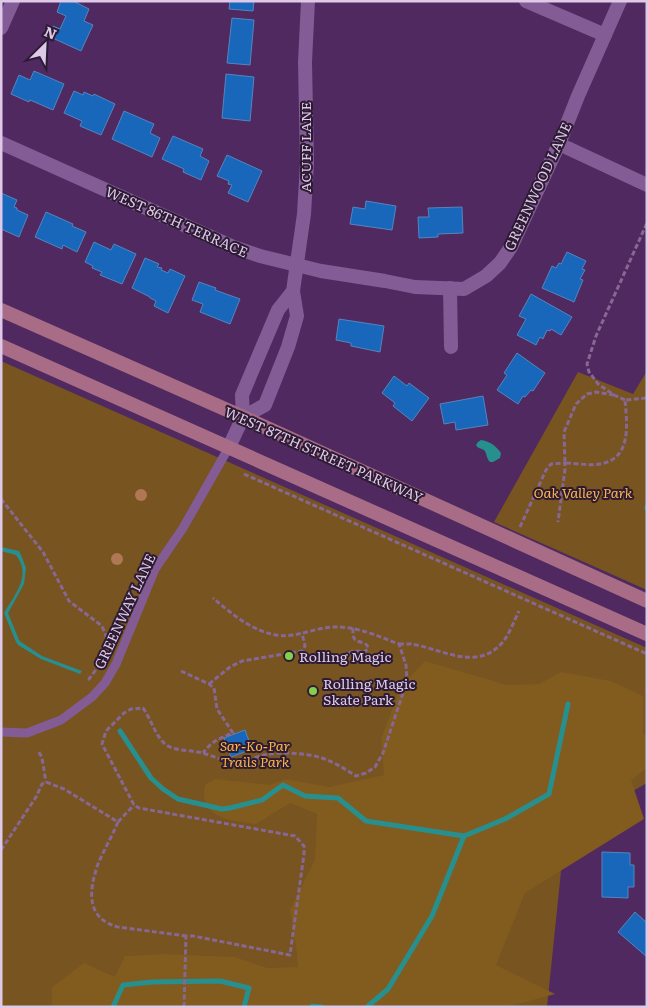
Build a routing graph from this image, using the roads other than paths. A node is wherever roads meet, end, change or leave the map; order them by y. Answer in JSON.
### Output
{"nodes":[{"id":1,"x":13,"y":1,"type":"edge"},
{"id":2,"x":308,"y":1,"type":"edge"},
{"id":3,"x":526,"y":1,"type":"edge"},
{"id":4,"x":620,"y":1,"type":"edge"},
{"id":5,"x":1,"y":28,"type":"edge"},
{"id":6,"x":605,"y":35,"type":"junction"},
{"id":7,"x":1,"y":142,"type":"edge"},
{"id":8,"x":559,"y":144,"type":"junction"},
{"id":9,"x":647,"y":185,"type":"edge"},
{"id":10,"x":298,"y":265,"type":"junction"},
{"id":11,"x":450,"y":288,"type":"junction"},
{"id":12,"x":293,"y":291,"type":"junction"},
{"id":13,"x":1,"y":310,"type":"edge"},
{"id":14,"x":1,"y":346,"type":"edge"},
{"id":15,"x":451,"y":347,"type":"dead end"},
{"id":16,"x":243,"y":417,"type":"junction"},
{"id":17,"x":229,"y":447,"type":"junction"},
{"id":18,"x":647,"y":601,"type":"edge"},
{"id":19,"x":647,"y":634,"type":"edge"},
{"id":20,"x":1,"y":732,"type":"edge"}],
"edges":[{"from":1,"to":5,"type":"street"},
{"from":2,"to":10,"type":"street","name":"ACUFF LANE"},
{"from":3,"to":6,"type":"street"},
{"from":4,"to":6,"type":"street","name":"GREENWOOD LANE"},
{"from":6,"to":8,"type":"street","name":"GREENWOOD LANE"},
{"from":7,"to":10,"type":"street","name":"WEST 86TH TERRACE"},
{"from":8,"to":9,"type":"street"},
{"from":8,"to":11,"type":"street","name":"GREENWOOD LANE"},
{"from":10,"to":11,"type":"street","name":"WEST 86TH TERRACE"},
{"from":10,"to":12,"type":"street","name":"ACUFF LANE"},
{"from":11,"to":15,"type":"street"},
{"from":12,"to":16,"type":"street","name":"ACUFF LANE"},
{"from":12,"to":16,"type":"street","name":"ACUFF LANE"},
{"from":13,"to":16,"type":"main road","name":"WEST 87TH STREET PARKWAY"},
{"from":14,"to":17,"type":"main road"},
{"from":16,"to":17,"type":"street","name":"ACUFF LANE"},
{"from":16,"to":18,"type":"main road","name":"WEST 87TH STREET PARKWAY"},
{"from":17,"to":19,"type":"main road"},
{"from":17,"to":20,"type":"lane","name":"GREENWAY LANE"}]}
